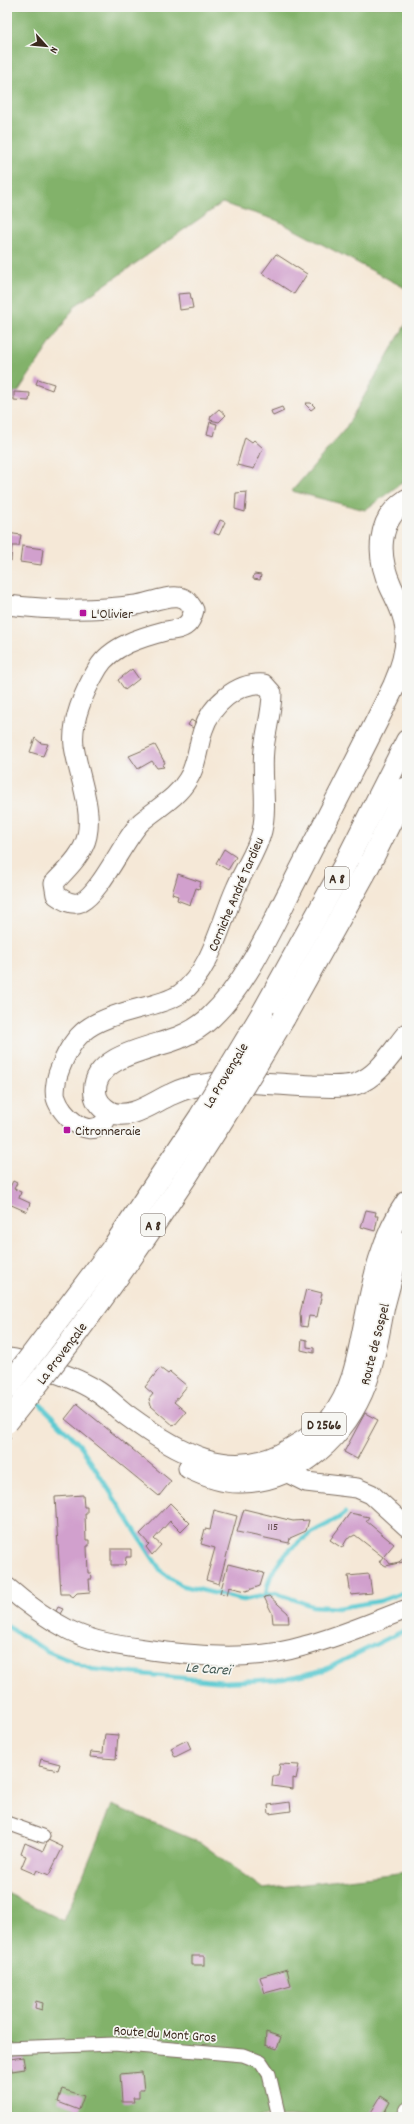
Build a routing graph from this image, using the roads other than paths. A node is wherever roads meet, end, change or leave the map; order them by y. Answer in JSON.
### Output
{"nodes":[{"id":1,"x":407,"y":500,"type":"edge"},
{"id":2,"x":407,"y":517,"type":"edge"},
{"id":3,"x":381,"y":555,"type":"junction"},
{"id":4,"x":7,"y":605,"type":"edge"},
{"id":5,"x":407,"y":740,"type":"edge"},
{"id":6,"x":407,"y":788,"type":"edge"},
{"id":7,"x":402,"y":802,"type":"edge"},
{"id":8,"x":407,"y":1034,"type":"edge"},
{"id":9,"x":109,"y":1112,"type":"junction"},
{"id":10,"x":407,"y":1201,"type":"edge"},
{"id":11,"x":7,"y":1359,"type":"edge"},
{"id":12,"x":7,"y":1388,"type":"edge"},
{"id":13,"x":7,"y":1422,"type":"edge"},
{"id":14,"x":284,"y":1463,"type":"junction"},
{"id":15,"x":407,"y":1527,"type":"edge"},
{"id":16,"x":7,"y":1587,"type":"edge"},
{"id":17,"x":407,"y":1609,"type":"edge"},
{"id":18,"x":7,"y":1823,"type":"edge"},
{"id":19,"x":43,"y":1836,"type":"dead end"},
{"id":20,"x":7,"y":2048,"type":"edge"},
{"id":21,"x":407,"y":2109,"type":"edge"},
{"id":22,"x":279,"y":2117,"type":"edge"},
{"id":23,"x":403,"y":2117,"type":"edge"}],
"edges":[{"from":1,"to":3,"type":"highway"},
{"from":2,"to":3,"type":"highway"},
{"from":3,"to":9,"type":"highway"},
{"from":4,"to":9,"type":"street","name":"Corniche André Tardieu"},
{"from":5,"to":12,"type":"highway","name":"La Provençale","number":"A 8","bridge":true},
{"from":6,"to":7,"type":"highway","name":"La Provençale","number":"A 8"},
{"from":7,"to":13,"type":"highway","name":"La Provençale","number":"A 8","bridge":true},
{"from":8,"to":9,"type":"main road"},
{"from":10,"to":14,"type":"main road","name":"Route de Sospel","number":"D 2566"},
{"from":11,"to":14,"type":"main road","name":"Route de Sospel","number":"D 2566"},
{"from":14,"to":15,"type":"street"},
{"from":16,"to":17,"type":"street"},
{"from":18,"to":19,"type":"street"},
{"from":20,"to":22,"type":"street","name":"Route du Mont Gros"},
{"from":21,"to":23,"type":"street"}]}
